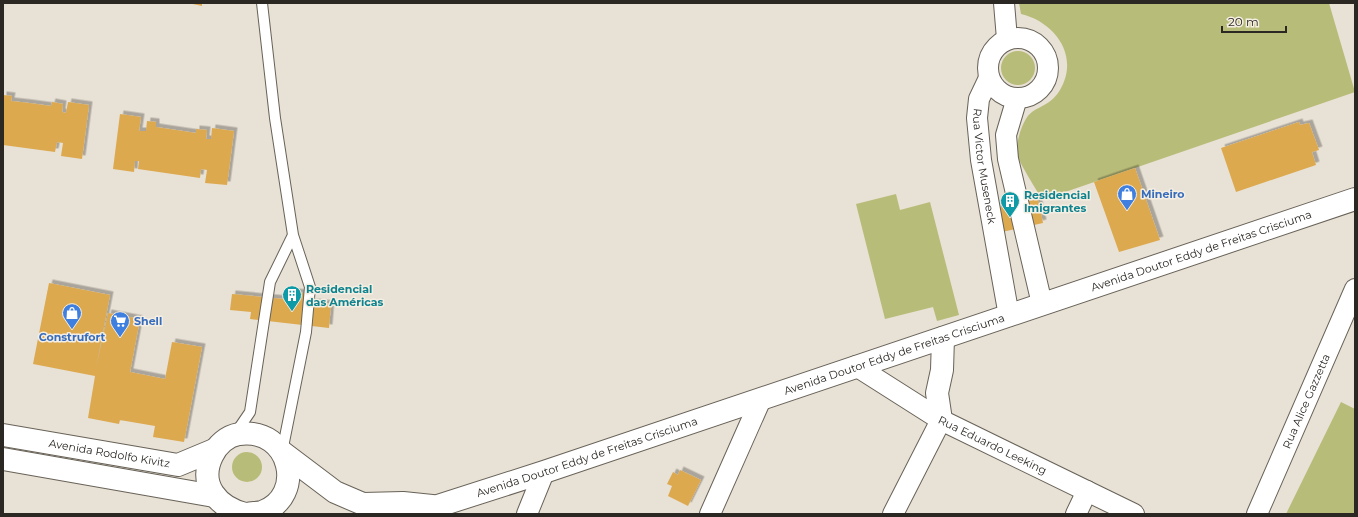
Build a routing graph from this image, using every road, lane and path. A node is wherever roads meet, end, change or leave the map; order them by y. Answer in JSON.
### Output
{"nodes":[{"id":1,"x":262,"y":3,"type":"edge"},
{"id":2,"x":1004,"y":3,"type":"edge"},
{"id":3,"x":1007,"y":39,"type":"junction"},
{"id":4,"x":989,"y":78,"type":"junction"},
{"id":5,"x":1017,"y":98,"type":"junction"},
{"id":6,"x":1355,"y":199,"type":"edge"},
{"id":7,"x":293,"y":236,"type":"junction"},
{"id":8,"x":1029,"y":247,"type":"junction"},
{"id":9,"x":999,"y":255,"type":"junction"},
{"id":10,"x":1355,"y":289,"type":"edge"},
{"id":11,"x":1042,"y":304,"type":"junction"},
{"id":12,"x":1009,"y":316,"type":"junction"},
{"id":13,"x":943,"y":338,"type":"junction"},
{"id":14,"x":856,"y":366,"type":"junction"},
{"id":15,"x":761,"y":399,"type":"junction"},
{"id":16,"x":941,"y":420,"type":"junction"},
{"id":17,"x":3,"y":435,"type":"edge"},
{"id":18,"x":235,"y":435,"type":"junction"},
{"id":19,"x":214,"y":450,"type":"junction"},
{"id":20,"x":282,"y":452,"type":"junction"},
{"id":21,"x":3,"y":459,"type":"edge"},
{"id":22,"x":544,"y":472,"type":"junction"},
{"id":23,"x":1087,"y":491,"type":"junction"},
{"id":24,"x":214,"y":496,"type":"junction"},
{"id":25,"x":422,"y":510,"type":"edge"},
{"id":26,"x":253,"y":513,"type":"edge"},
{"id":27,"x":528,"y":514,"type":"edge"},
{"id":28,"x":710,"y":514,"type":"edge"},
{"id":29,"x":893,"y":514,"type":"edge"},
{"id":30,"x":1076,"y":514,"type":"edge"},
{"id":31,"x":1134,"y":514,"type":"edge"},
{"id":32,"x":1257,"y":514,"type":"edge"}],
"edges":[{"from":1,"to":7,"type":"lane"},
{"from":2,"to":3,"type":"street"},
{"from":3,"to":4,"type":"street"},
{"from":3,"to":5,"type":"street"},
{"from":4,"to":5,"type":"street"},
{"from":4,"to":9,"type":"street","name":"Rua Victor Museneck"},
{"from":5,"to":8,"type":"street","name":"Rua Victor Museneck"},
{"from":6,"to":11,"type":"main road","name":"Avenida Doutor Eddy de Freitas Crisciuma"},
{"from":7,"to":18,"type":"lane"},
{"from":7,"to":20,"type":"lane"},
{"from":8,"to":9,"type":"street"},
{"from":8,"to":11,"type":"street","name":"Rua Victor Museneck"},
{"from":9,"to":12,"type":"street","name":"Rua Victor Museneck"},
{"from":10,"to":32,"type":"street","name":"Rua Alice Gazzetta"},
{"from":11,"to":12,"type":"main road","name":"Avenida Doutor Eddy de Freitas Crisciuma"},
{"from":12,"to":13,"type":"main road","name":"Avenida Doutor Eddy de Freitas Crisciuma"},
{"from":13,"to":14,"type":"main road","name":"Avenida Doutor Eddy de Freitas Crisciuma"},
{"from":13,"to":16,"type":"main road"},
{"from":14,"to":15,"type":"main road","name":"Avenida Doutor Eddy de Freitas Crisciuma"},
{"from":14,"to":16,"type":"street","name":"Rua Eduardo Leeking"},
{"from":15,"to":22,"type":"main road","name":"Avenida Doutor Eddy de Freitas Crisciuma"},
{"from":15,"to":28,"type":"street"},
{"from":16,"to":23,"type":"street","name":"Rua Eduardo Leeking"},
{"from":16,"to":29,"type":"street"},
{"from":17,"to":19,"type":"main road","name":"Avenida Rodolfo Kivitz"},
{"from":18,"to":19,"type":"main road","name":"Avenida Rodolfo Kivitz"},
{"from":18,"to":20,"type":"main road"},
{"from":19,"to":24,"type":"main road"},
{"from":20,"to":25,"type":"main road","name":"Avenida Doutor Eddy de Freitas Crisciuma"},
{"from":20,"to":26,"type":"main road"},
{"from":21,"to":24,"type":"main road"},
{"from":22,"to":25,"type":"main road","name":"Avenida Doutor Eddy de Freitas Crisciuma"},
{"from":22,"to":27,"type":"street"},
{"from":23,"to":30,"type":"street"},
{"from":23,"to":31,"type":"street","name":"Rua Eduardo Leeking"},
{"from":24,"to":26,"type":"main road"}]}
